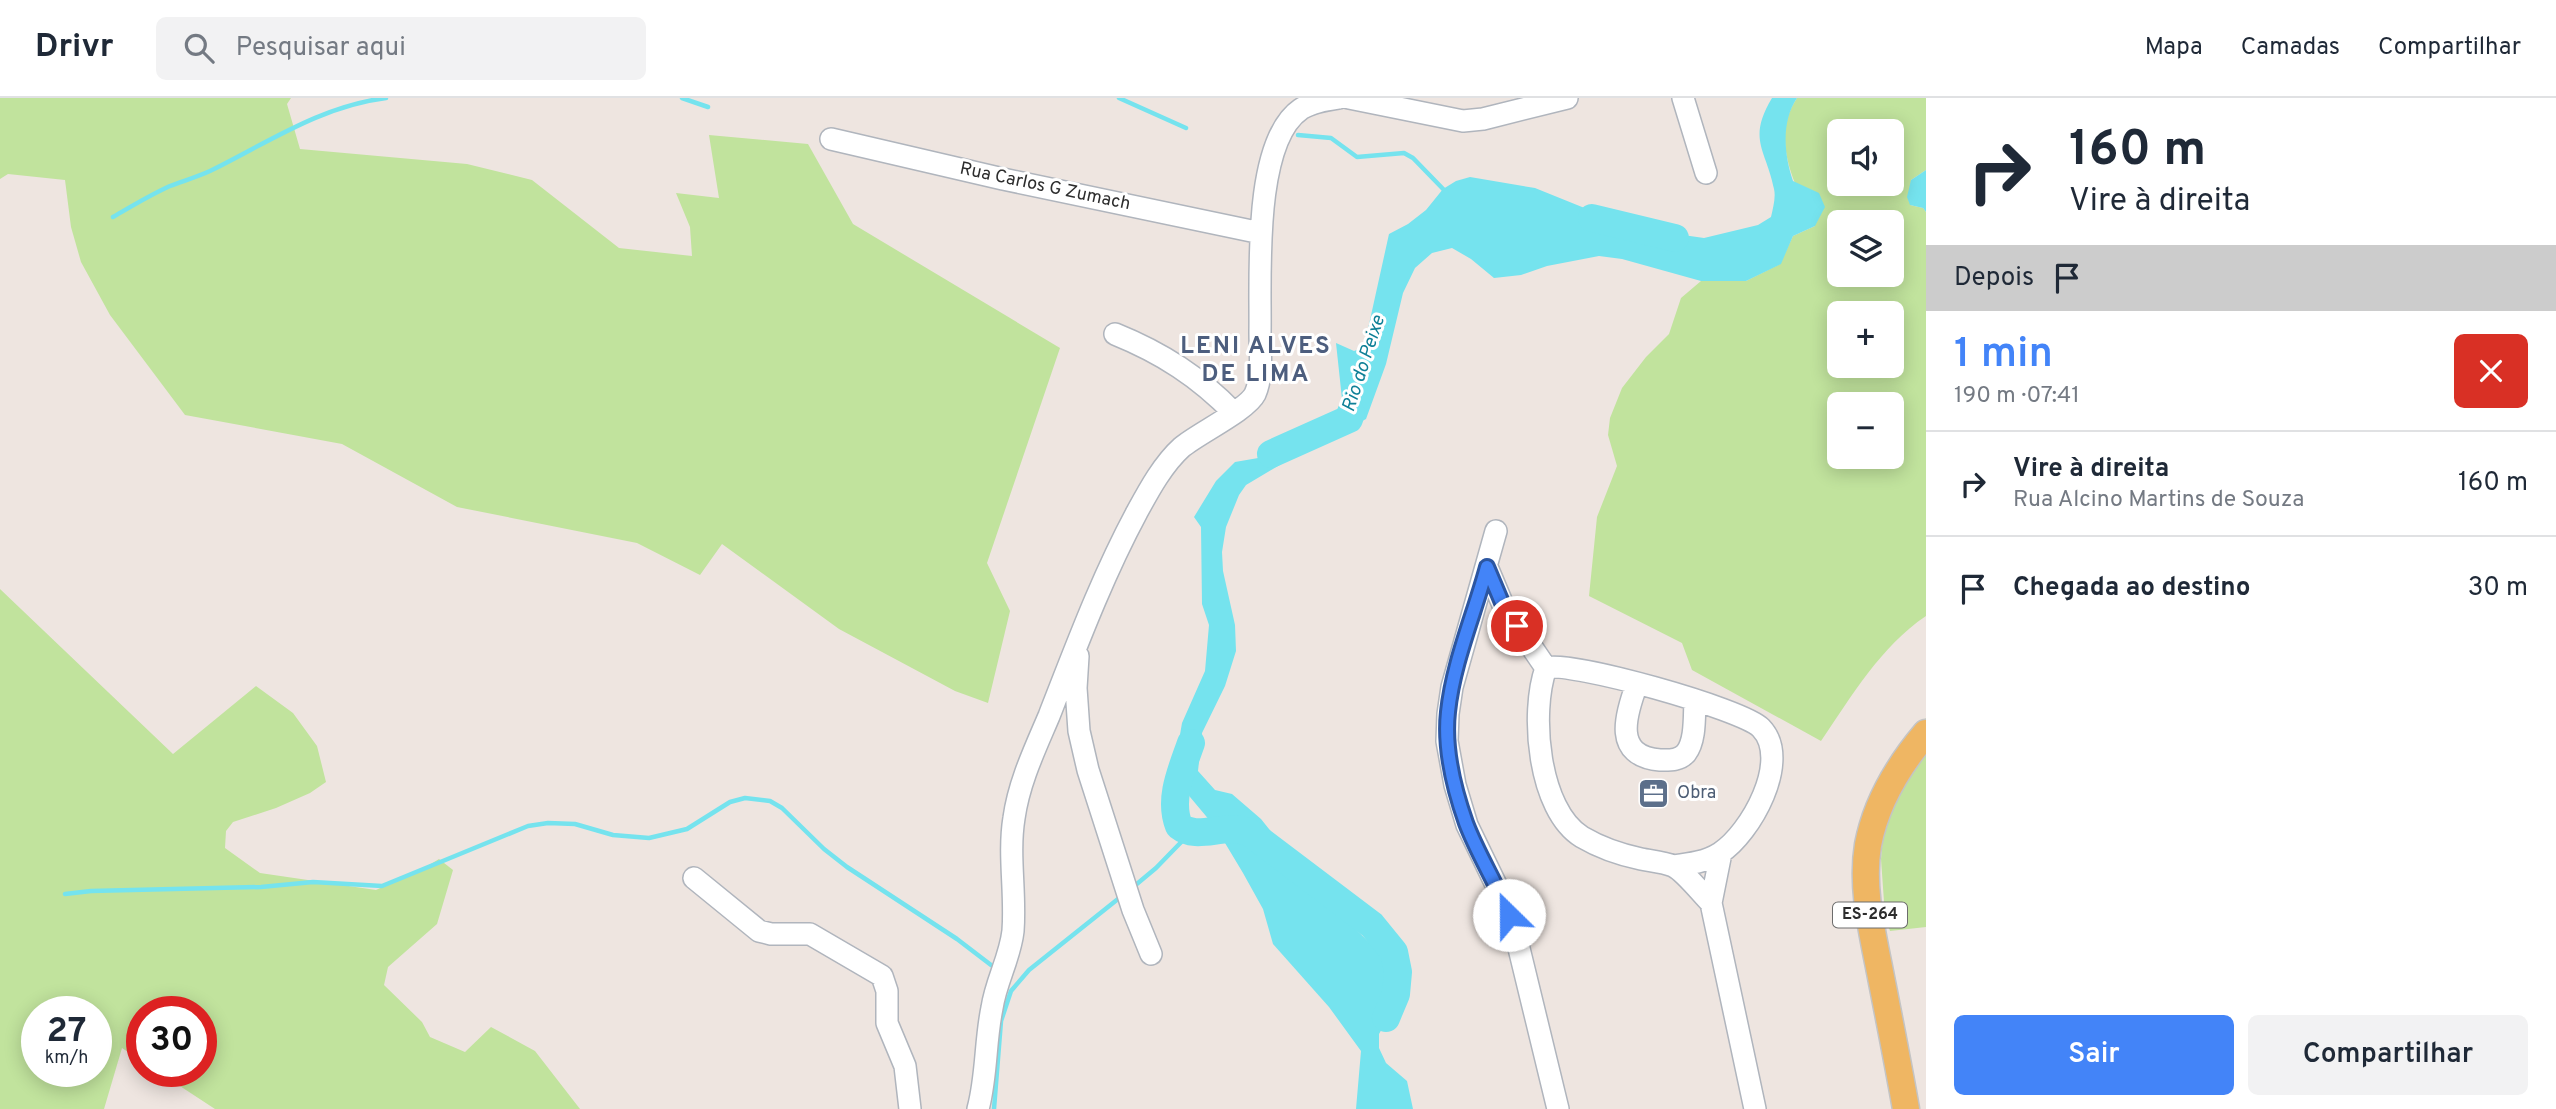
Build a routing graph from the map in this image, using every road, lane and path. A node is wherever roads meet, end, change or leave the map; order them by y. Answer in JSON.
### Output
{"nodes":[{"id":1,"x":1339,"y":98,"type":"edge"},
{"id":2,"x":1349,"y":98,"type":"edge"},
{"id":3,"x":1567,"y":98,"type":"edge"},
{"id":4,"x":1683,"y":98,"type":"edge"},
{"id":5,"x":831,"y":139,"type":"dead end"},
{"id":6,"x":1706,"y":173,"type":"dead end"},
{"id":7,"x":1261,"y":233,"type":"junction"},
{"id":8,"x":1115,"y":334,"type":"dead end"},
{"id":9,"x":1234,"y":414,"type":"junction"},
{"id":10,"x":1496,"y":531,"type":"dead end"},
{"id":11,"x":1487,"y":567,"type":"junction"},
{"id":12,"x":1079,"y":637,"type":"junction"},
{"id":13,"x":1546,"y":668,"type":"junction"},
{"id":14,"x":1637,"y":684,"type":"junction"},
{"id":15,"x":1695,"y":700,"type":"junction"},
{"id":16,"x":1926,"y":733,"type":"edge"},
{"id":17,"x":1721,"y":853,"type":"junction"},
{"id":18,"x":1674,"y":866,"type":"junction"},
{"id":19,"x":694,"y":878,"type":"dead end"},
{"id":20,"x":1711,"y":903,"type":"junction"},
{"id":21,"x":1151,"y":954,"type":"dead end"},
{"id":22,"x":911,"y":1109,"type":"edge"},
{"id":23,"x":978,"y":1109,"type":"edge"},
{"id":24,"x":1558,"y":1109,"type":"edge"},
{"id":25,"x":1755,"y":1109,"type":"edge"},
{"id":26,"x":1906,"y":1109,"type":"edge"}],
"edges":[{"from":1,"to":7,"type":"street"},
{"from":2,"to":3,"type":"street"},
{"from":4,"to":6,"type":"street"},
{"from":5,"to":7,"type":"street","name":"Rua Carlos G Zumach"},
{"from":7,"to":9,"type":"street"},
{"from":8,"to":9,"type":"street"},
{"from":9,"to":12,"type":"street"},
{"from":10,"to":11,"type":"street"},
{"from":11,"to":13,"type":"street"},
{"from":11,"to":24,"type":"street"},
{"from":12,"to":21,"type":"street"},
{"from":12,"to":23,"type":"street"},
{"from":13,"to":14,"type":"street"},
{"from":13,"to":18,"type":"street"},
{"from":14,"to":15,"type":"street"},
{"from":14,"to":15,"type":"street"},
{"from":15,"to":17,"type":"street"},
{"from":16,"to":26,"type":"main road","number":"ES-264"},
{"from":17,"to":18,"type":"street"},
{"from":17,"to":20,"type":"street"},
{"from":18,"to":20,"type":"street"},
{"from":19,"to":22,"type":"street"},
{"from":20,"to":25,"type":"street"}]}
